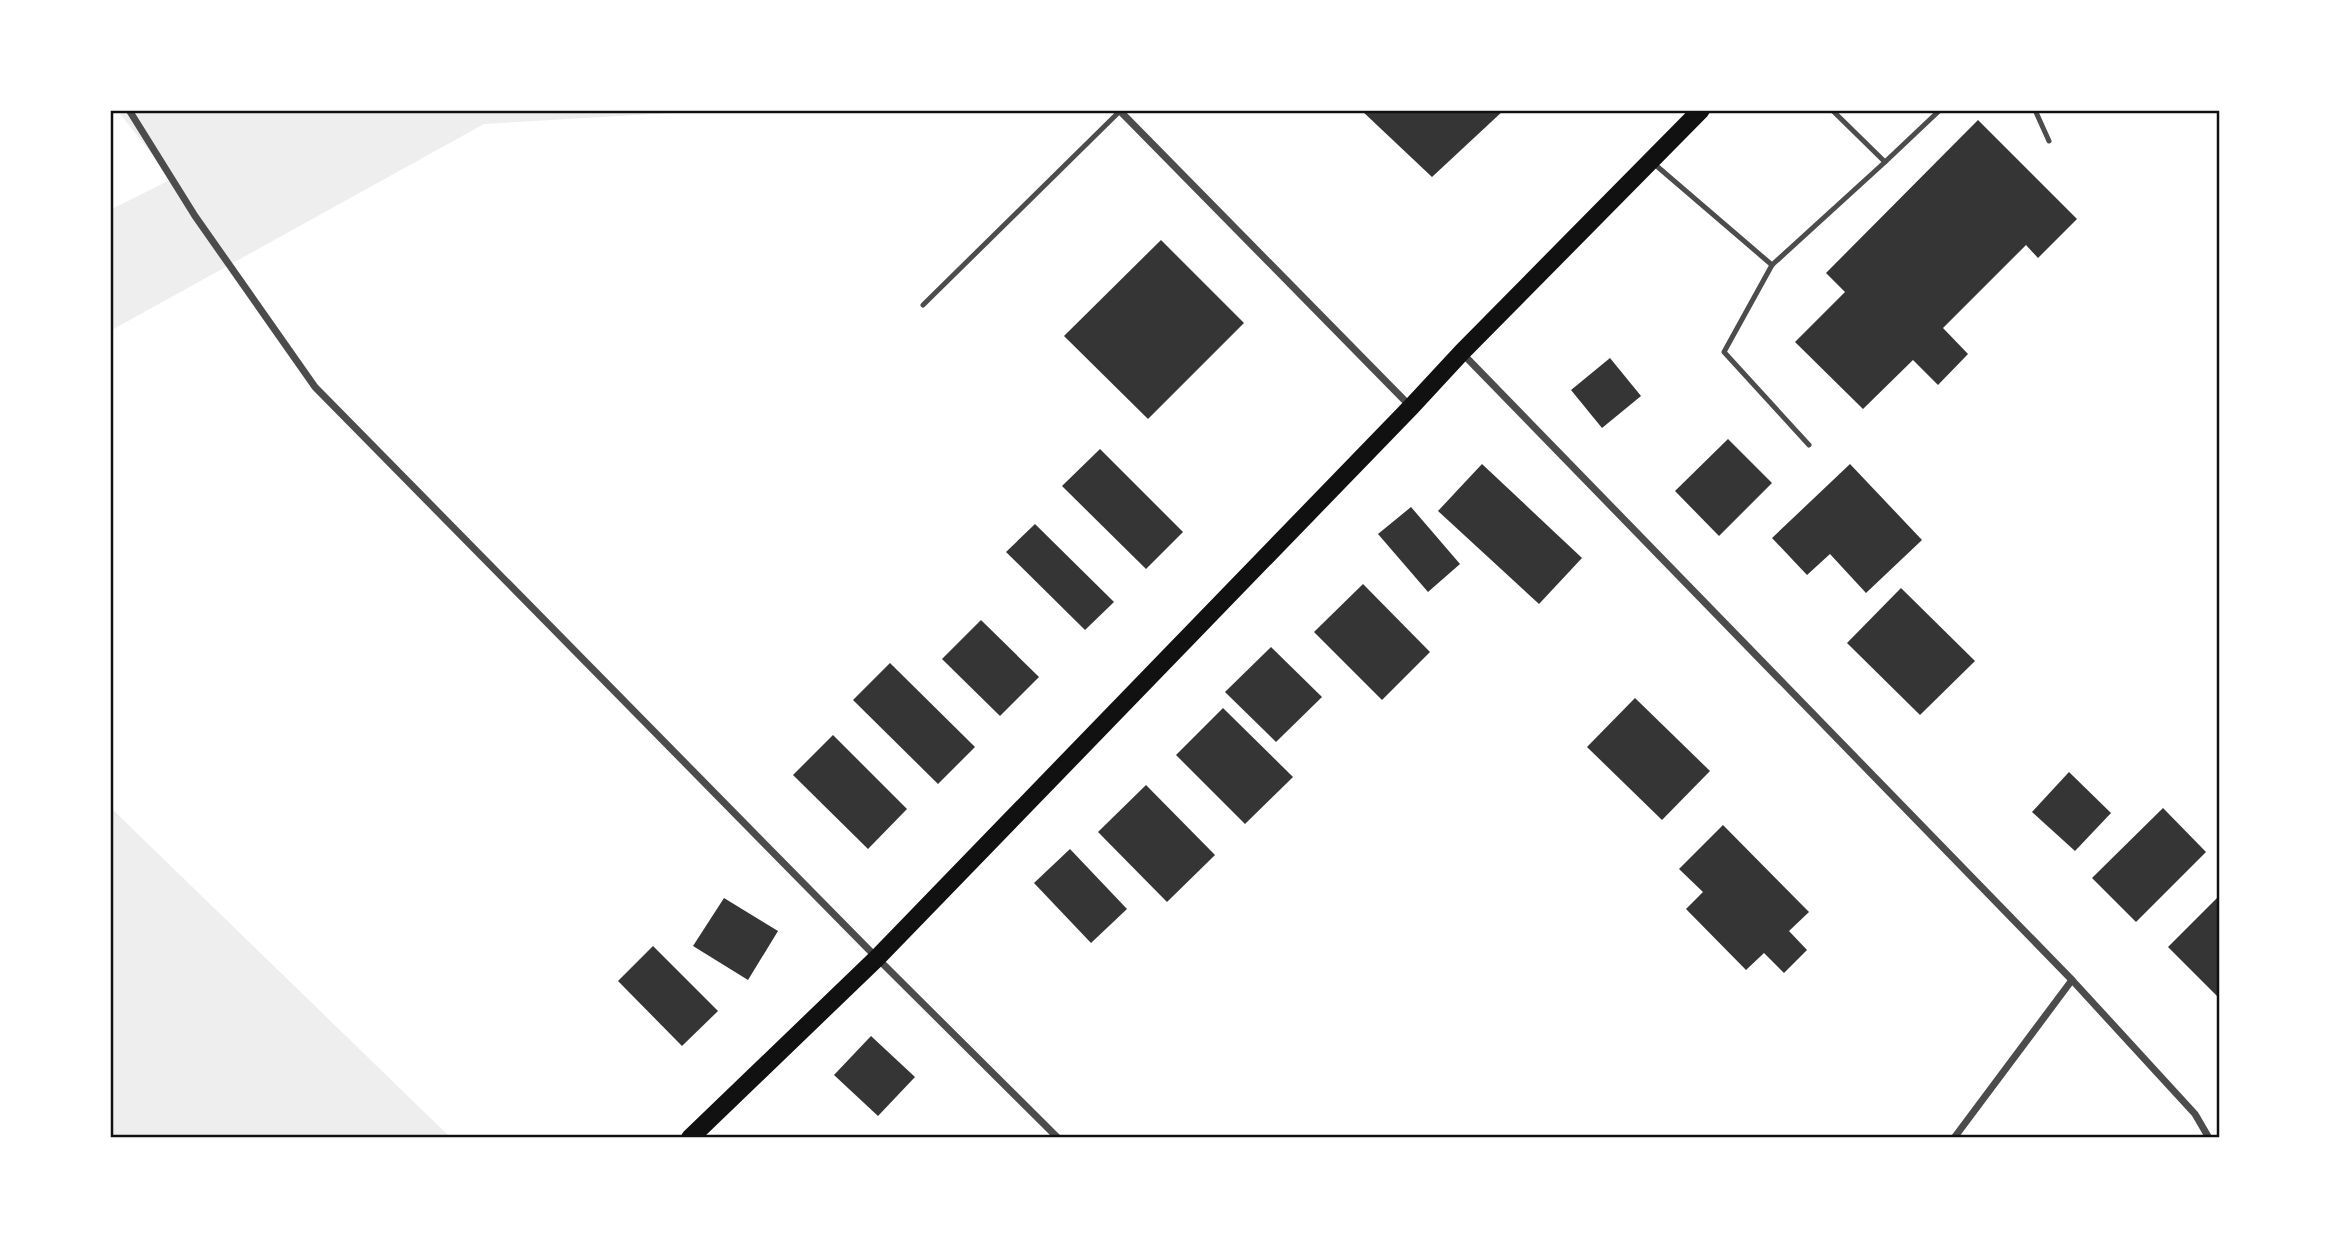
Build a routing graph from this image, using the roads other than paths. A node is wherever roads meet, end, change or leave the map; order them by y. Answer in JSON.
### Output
{"nodes":[{"id":1,"x":130,"y":110,"type":"edge"},
{"id":2,"x":1702,"y":110,"type":"edge"},
{"id":3,"x":1832,"y":110,"type":"edge"},
{"id":4,"x":1940,"y":110,"type":"edge"},
{"id":5,"x":2035,"y":110,"type":"edge"},
{"id":6,"x":1120,"y":111,"type":"edge"},
{"id":7,"x":2049,"y":141,"type":"dead end"},
{"id":8,"x":1650,"y":161,"type":"junction"},
{"id":9,"x":1885,"y":162,"type":"junction"},
{"id":10,"x":1772,"y":265,"type":"junction"},
{"id":11,"x":923,"y":305,"type":"dead end"},
{"id":12,"x":1462,"y":352,"type":"junction"},
{"id":13,"x":1411,"y":407,"type":"junction"},
{"id":14,"x":1810,"y":445,"type":"dead end"},
{"id":15,"x":877,"y":958,"type":"junction"},
{"id":16,"x":2071,"y":981,"type":"junction"},
{"id":17,"x":690,"y":1138,"type":"edge"},
{"id":18,"x":1058,"y":1138,"type":"edge"},
{"id":19,"x":1954,"y":1138,"type":"edge"},
{"id":20,"x":2209,"y":1138,"type":"edge"}],
"edges":[{"from":1,"to":15,"type":"street"},
{"from":2,"to":8,"type":"main road"},
{"from":3,"to":9,"type":"lane"},
{"from":4,"to":9,"type":"lane"},
{"from":5,"to":7,"type":"lane"},
{"from":6,"to":11,"type":"lane"},
{"from":6,"to":13,"type":"street"},
{"from":8,"to":10,"type":"lane"},
{"from":8,"to":12,"type":"main road"},
{"from":9,"to":10,"type":"lane"},
{"from":10,"to":14,"type":"lane"},
{"from":12,"to":13,"type":"main road"},
{"from":12,"to":16,"type":"street"},
{"from":13,"to":15,"type":"main road"},
{"from":15,"to":17,"type":"main road"},
{"from":15,"to":18,"type":"street"},
{"from":16,"to":19,"type":"street"},
{"from":16,"to":20,"type":"street"}]}
